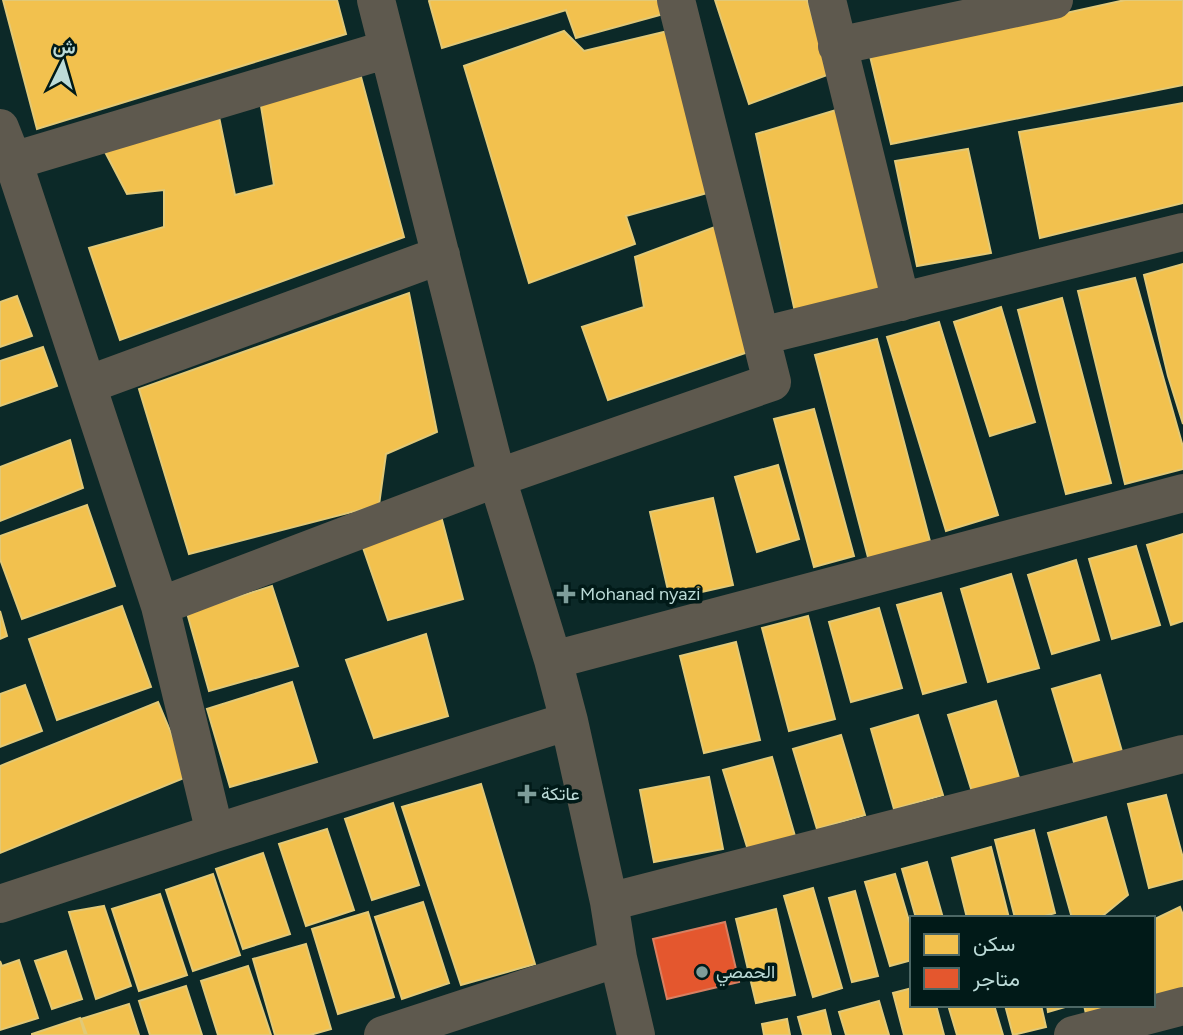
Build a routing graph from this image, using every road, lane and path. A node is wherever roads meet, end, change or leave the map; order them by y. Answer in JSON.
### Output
{"nodes":[{"id":1,"x":376,"y":0,"type":"edge"},
{"id":2,"x":676,"y":0,"type":"edge"},
{"id":3,"x":827,"y":0,"type":"edge"},
{"id":4,"x":1054,"y":0,"type":"edge"},
{"id":5,"x":837,"y":46,"type":"junction"},
{"id":6,"x":388,"y":48,"type":"junction"},
{"id":7,"x":6,"y":144,"type":"edge"},
{"id":8,"x":1183,"y":232,"type":"edge"},
{"id":9,"x":440,"y":255,"type":"junction"},
{"id":10,"x":901,"y":302,"type":"junction"},
{"id":11,"x":761,"y":336,"type":"junction"},
{"id":12,"x":87,"y":385,"type":"junction"},
{"id":13,"x":497,"y":478,"type":"junction"},
{"id":14,"x":1183,"y":493,"type":"edge"},
{"id":15,"x":160,"y":607,"type":"junction"},
{"id":16,"x":553,"y":660,"type":"junction"},
{"id":17,"x":569,"y":721,"type":"junction"},
{"id":18,"x":1183,"y":754,"type":"edge"},
{"id":19,"x":215,"y":833,"type":"junction"},
{"id":20,"x":609,"y":901,"type":"junction"},
{"id":21,"x":0,"y":904,"type":"edge"},
{"id":22,"x":618,"y":958,"type":"junction"},
{"id":23,"x":1183,"y":1006,"type":"edge"},
{"id":24,"x":383,"y":1035,"type":"edge"},
{"id":25,"x":636,"y":1035,"type":"edge"},
{"id":26,"x":1073,"y":1035,"type":"edge"}],
"edges":[{"from":1,"to":6,"type":"street"},
{"from":2,"to":11,"type":"street"},
{"from":3,"to":5,"type":"street"},
{"from":4,"to":5,"type":"street"},
{"from":5,"to":10,"type":"street"},
{"from":6,"to":7,"type":"street"},
{"from":6,"to":9,"type":"street"},
{"from":7,"to":12,"type":"street"},
{"from":8,"to":10,"type":"street"},
{"from":9,"to":12,"type":"street"},
{"from":9,"to":13,"type":"street"},
{"from":10,"to":11,"type":"street"},
{"from":11,"to":13,"type":"street"},
{"from":12,"to":15,"type":"street"},
{"from":13,"to":15,"type":"street"},
{"from":13,"to":16,"type":"street"},
{"from":14,"to":16,"type":"street"},
{"from":15,"to":19,"type":"street"},
{"from":16,"to":17,"type":"street"},
{"from":17,"to":19,"type":"street"},
{"from":17,"to":20,"type":"street"},
{"from":18,"to":20,"type":"street"},
{"from":19,"to":21,"type":"street"},
{"from":20,"to":22,"type":"street"},
{"from":22,"to":24,"type":"street"},
{"from":22,"to":25,"type":"street"},
{"from":23,"to":26,"type":"street"}]}
